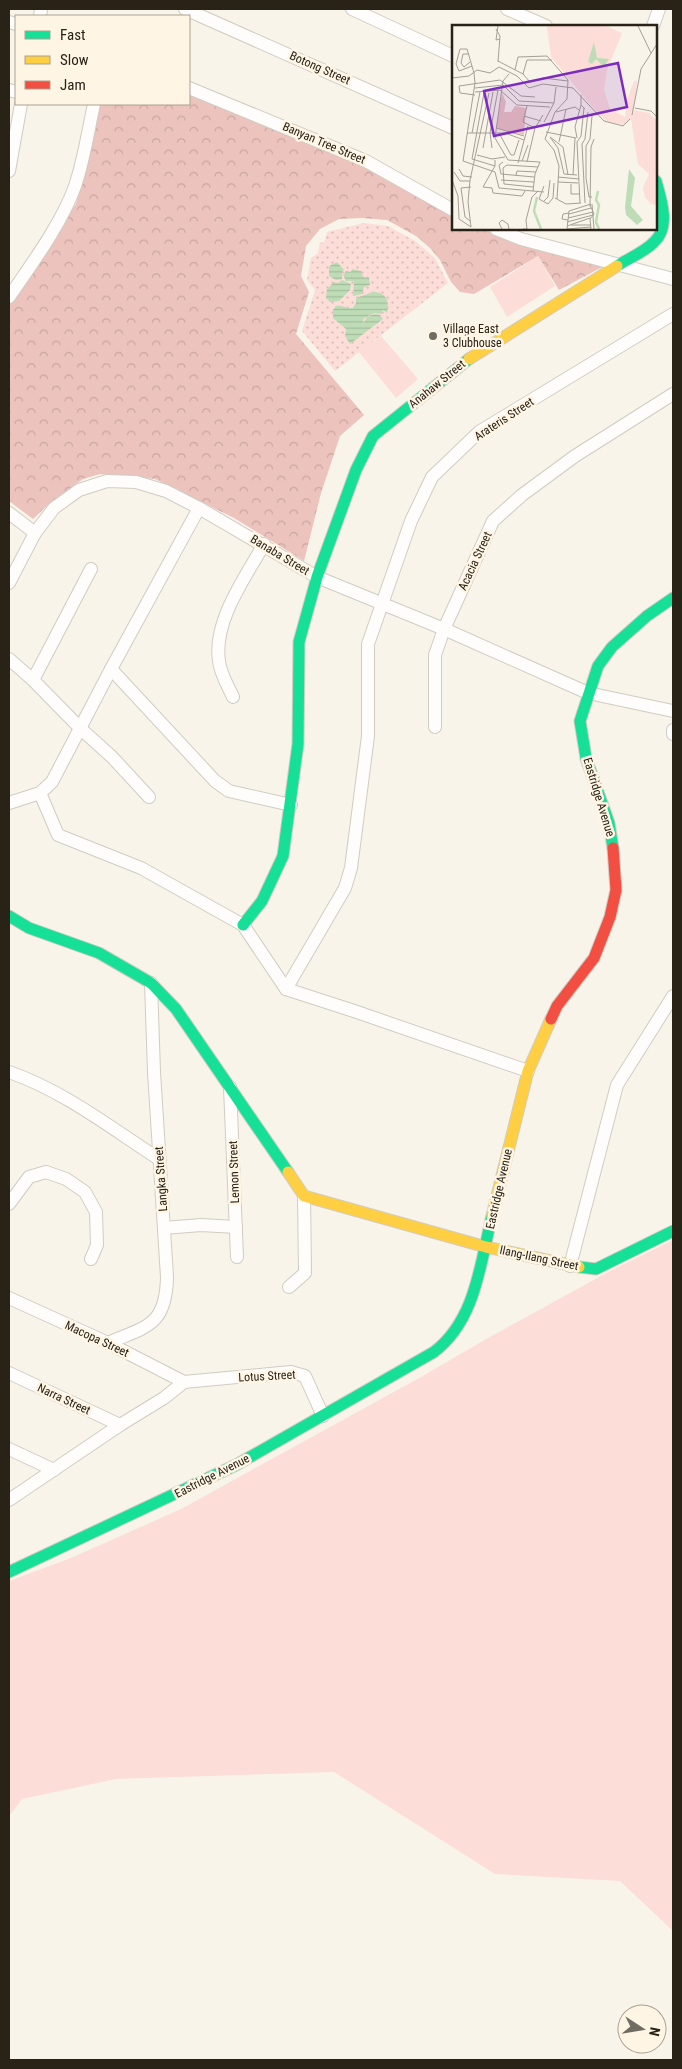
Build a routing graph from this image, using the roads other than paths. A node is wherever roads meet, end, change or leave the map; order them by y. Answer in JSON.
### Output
{"nodes":[{"id":1,"x":185,"y":9,"type":"edge"},
{"id":2,"x":352,"y":9,"type":"edge"},
{"id":3,"x":507,"y":9,"type":"edge"},
{"id":4,"x":659,"y":9,"type":"edge"},
{"id":5,"x":544,"y":25,"type":"edge"},
{"id":6,"x":654,"y":25,"type":"edge"},
{"id":7,"x":452,"y":56,"type":"edge"},
{"id":8,"x":190,"y":88,"type":"edge"},
{"id":9,"x":21,"y":105,"type":"edge"},
{"id":10,"x":94,"y":105,"type":"edge"},
{"id":11,"x":452,"y":128,"type":"edge"},
{"id":12,"x":9,"y":171,"type":"edge"},
{"id":13,"x":657,"y":188,"type":"edge"},
{"id":14,"x":452,"y":209,"type":"edge"},
{"id":15,"x":660,"y":211,"type":"edge"},
{"id":16,"x":498,"y":230,"type":"edge"},
{"id":17,"x":619,"y":265,"type":"junction"},
{"id":18,"x":673,"y":279,"type":"edge"},
{"id":19,"x":9,"y":297,"type":"edge"},
{"id":20,"x":673,"y":314,"type":"edge"},
{"id":21,"x":673,"y":394,"type":"edge"},
{"id":22,"x":199,"y":508,"type":"junction"},
{"id":23,"x":9,"y":513,"type":"edge"},
{"id":24,"x":35,"y":532,"type":"junction"},
{"id":25,"x":264,"y":544,"type":"junction"},
{"id":26,"x":91,"y":569,"type":"dead end"},
{"id":27,"x":317,"y":577,"type":"junction"},
{"id":28,"x":9,"y":583,"type":"edge"},
{"id":29,"x":673,"y":598,"type":"edge"},
{"id":30,"x":381,"y":603,"type":"junction"},
{"id":31,"x":444,"y":629,"type":"junction"},
{"id":32,"x":9,"y":659,"type":"edge"},
{"id":33,"x":111,"y":669,"type":"junction"},
{"id":34,"x":33,"y":680,"type":"junction"},
{"id":35,"x":588,"y":693,"type":"junction"},
{"id":36,"x":233,"y":697,"type":"dead end"},
{"id":37,"x":673,"y":711,"type":"edge"},
{"id":38,"x":435,"y":727,"type":"dead end"},
{"id":39,"x":80,"y":729,"type":"junction"},
{"id":40,"x":673,"y":730,"type":"edge"},
{"id":41,"x":673,"y":734,"type":"edge"},
{"id":42,"x":40,"y":793,"type":"junction"},
{"id":43,"x":149,"y":797,"type":"dead end"},
{"id":44,"x":9,"y":803,"type":"edge"},
{"id":45,"x":291,"y":805,"type":"junction"},
{"id":46,"x":9,"y":916,"type":"edge"},
{"id":47,"x":243,"y":925,"type":"junction"},
{"id":48,"x":151,"y":983,"type":"junction"},
{"id":49,"x":286,"y":989,"type":"junction"},
{"id":50,"x":673,"y":996,"type":"edge"},
{"id":51,"x":528,"y":1071,"type":"junction"},
{"id":52,"x":9,"y":1072,"type":"edge"},
{"id":53,"x":230,"y":1087,"type":"junction"},
{"id":54,"x":159,"y":1159,"type":"junction"},
{"id":55,"x":304,"y":1196,"type":"junction"},
{"id":56,"x":9,"y":1204,"type":"edge"},
{"id":57,"x":236,"y":1227,"type":"junction"},
{"id":58,"x":164,"y":1228,"type":"junction"},
{"id":59,"x":673,"y":1232,"type":"edge"},
{"id":60,"x":486,"y":1247,"type":"junction"},
{"id":61,"x":237,"y":1257,"type":"dead end"},
{"id":62,"x":92,"y":1259,"type":"dead end"},
{"id":63,"x":570,"y":1266,"type":"junction"},
{"id":64,"x":290,"y":1287,"type":"dead end"},
{"id":65,"x":9,"y":1298,"type":"edge"},
{"id":66,"x":108,"y":1343,"type":"junction"},
{"id":67,"x":9,"y":1373,"type":"edge"},
{"id":68,"x":184,"y":1382,"type":"junction"},
{"id":69,"x":323,"y":1416,"type":"junction"},
{"id":70,"x":120,"y":1425,"type":"junction"},
{"id":71,"x":9,"y":1449,"type":"edge"},
{"id":72,"x":54,"y":1470,"type":"junction"},
{"id":73,"x":9,"y":1500,"type":"edge"},
{"id":74,"x":9,"y":1572,"type":"edge"}],
"edges":[{"from":1,"to":11,"type":"street","name":"Botong Street"},
{"from":2,"to":7,"type":"street"},
{"from":3,"to":5,"type":"street"},
{"from":4,"to":6,"type":"street"},
{"from":8,"to":14,"type":"street","name":"Banyan Tree Street"},
{"from":9,"to":12,"type":"street"},
{"from":10,"to":19,"type":"street"},
{"from":13,"to":15,"type":"street","name":"Anahaw Street"},
{"from":15,"to":17,"type":"street","name":"Anahaw Street"},
{"from":16,"to":17,"type":"street"},
{"from":17,"to":18,"type":"street"},
{"from":17,"to":27,"type":"street","name":"Anahaw Street"},
{"from":20,"to":30,"type":"street","name":"Arateris Street"},
{"from":21,"to":31,"type":"street","name":"Acacia Street"},
{"from":22,"to":24,"type":"street","name":"Banaba Street"},
{"from":22,"to":25,"type":"street","name":"Banaba Street"},
{"from":22,"to":33,"type":"street"},
{"from":23,"to":24,"type":"street"},
{"from":24,"to":28,"type":"street","name":"Banaba Street"},
{"from":25,"to":27,"type":"street","name":"Banaba Street"},
{"from":25,"to":36,"type":"street"},
{"from":26,"to":34,"type":"street"},
{"from":27,"to":30,"type":"street","name":"Banaba Street"},
{"from":27,"to":45,"type":"street","name":"Anahaw Street"},
{"from":29,"to":35,"type":"street","name":"Eastridge Avenue"},
{"from":30,"to":31,"type":"street","name":"Banaba Street"},
{"from":30,"to":49,"type":"street","name":"Arateris Street"},
{"from":31,"to":35,"type":"street","name":"Banaba Street"},
{"from":31,"to":38,"type":"street","name":"Acacia Street"},
{"from":32,"to":34,"type":"street"},
{"from":33,"to":39,"type":"street"},
{"from":33,"to":45,"type":"street"},
{"from":34,"to":39,"type":"street"},
{"from":35,"to":37,"type":"street","name":"Banaba Street"},
{"from":35,"to":51,"type":"street","name":"Eastridge Avenue"},
{"from":39,"to":42,"type":"street"},
{"from":39,"to":43,"type":"street"},
{"from":40,"to":41,"type":"street"},
{"from":42,"to":44,"type":"street"},
{"from":42,"to":47,"type":"street"},
{"from":45,"to":47,"type":"street","name":"Anahaw Street"},
{"from":46,"to":48,"type":"street"},
{"from":47,"to":49,"type":"street"},
{"from":48,"to":53,"type":"street"},
{"from":48,"to":54,"type":"street","name":"Langka Street"},
{"from":49,"to":51,"type":"street"},
{"from":50,"to":63,"type":"street"},
{"from":51,"to":60,"type":"street","name":"Eastridge Avenue"},
{"from":52,"to":54,"type":"street"},
{"from":53,"to":55,"type":"street"},
{"from":53,"to":57,"type":"street","name":"Lemon Street"},
{"from":54,"to":58,"type":"street","name":"Langka Street"},
{"from":55,"to":60,"type":"street","name":"Ilang-Ilang Street"},
{"from":55,"to":64,"type":"street"},
{"from":56,"to":62,"type":"street"},
{"from":57,"to":58,"type":"street"},
{"from":57,"to":61,"type":"street","name":"Lemon Street"},
{"from":58,"to":66,"type":"street","name":"Langka Street"},
{"from":59,"to":63,"type":"street","name":"Ilang-Ilang Street"},
{"from":60,"to":63,"type":"street","name":"Ilang-Ilang Street"},
{"from":60,"to":69,"type":"street","name":"Eastridge Avenue"},
{"from":65,"to":66,"type":"street","name":"Macopa Street"},
{"from":66,"to":68,"type":"street","name":"Macopa Street"},
{"from":67,"to":70,"type":"street","name":"Narra Street"},
{"from":68,"to":69,"type":"street","name":"Lotus Street"},
{"from":68,"to":70,"type":"street"},
{"from":69,"to":74,"type":"street","name":"Eastridge Avenue"},
{"from":70,"to":72,"type":"street"},
{"from":71,"to":72,"type":"street"},
{"from":72,"to":73,"type":"street"}]}
